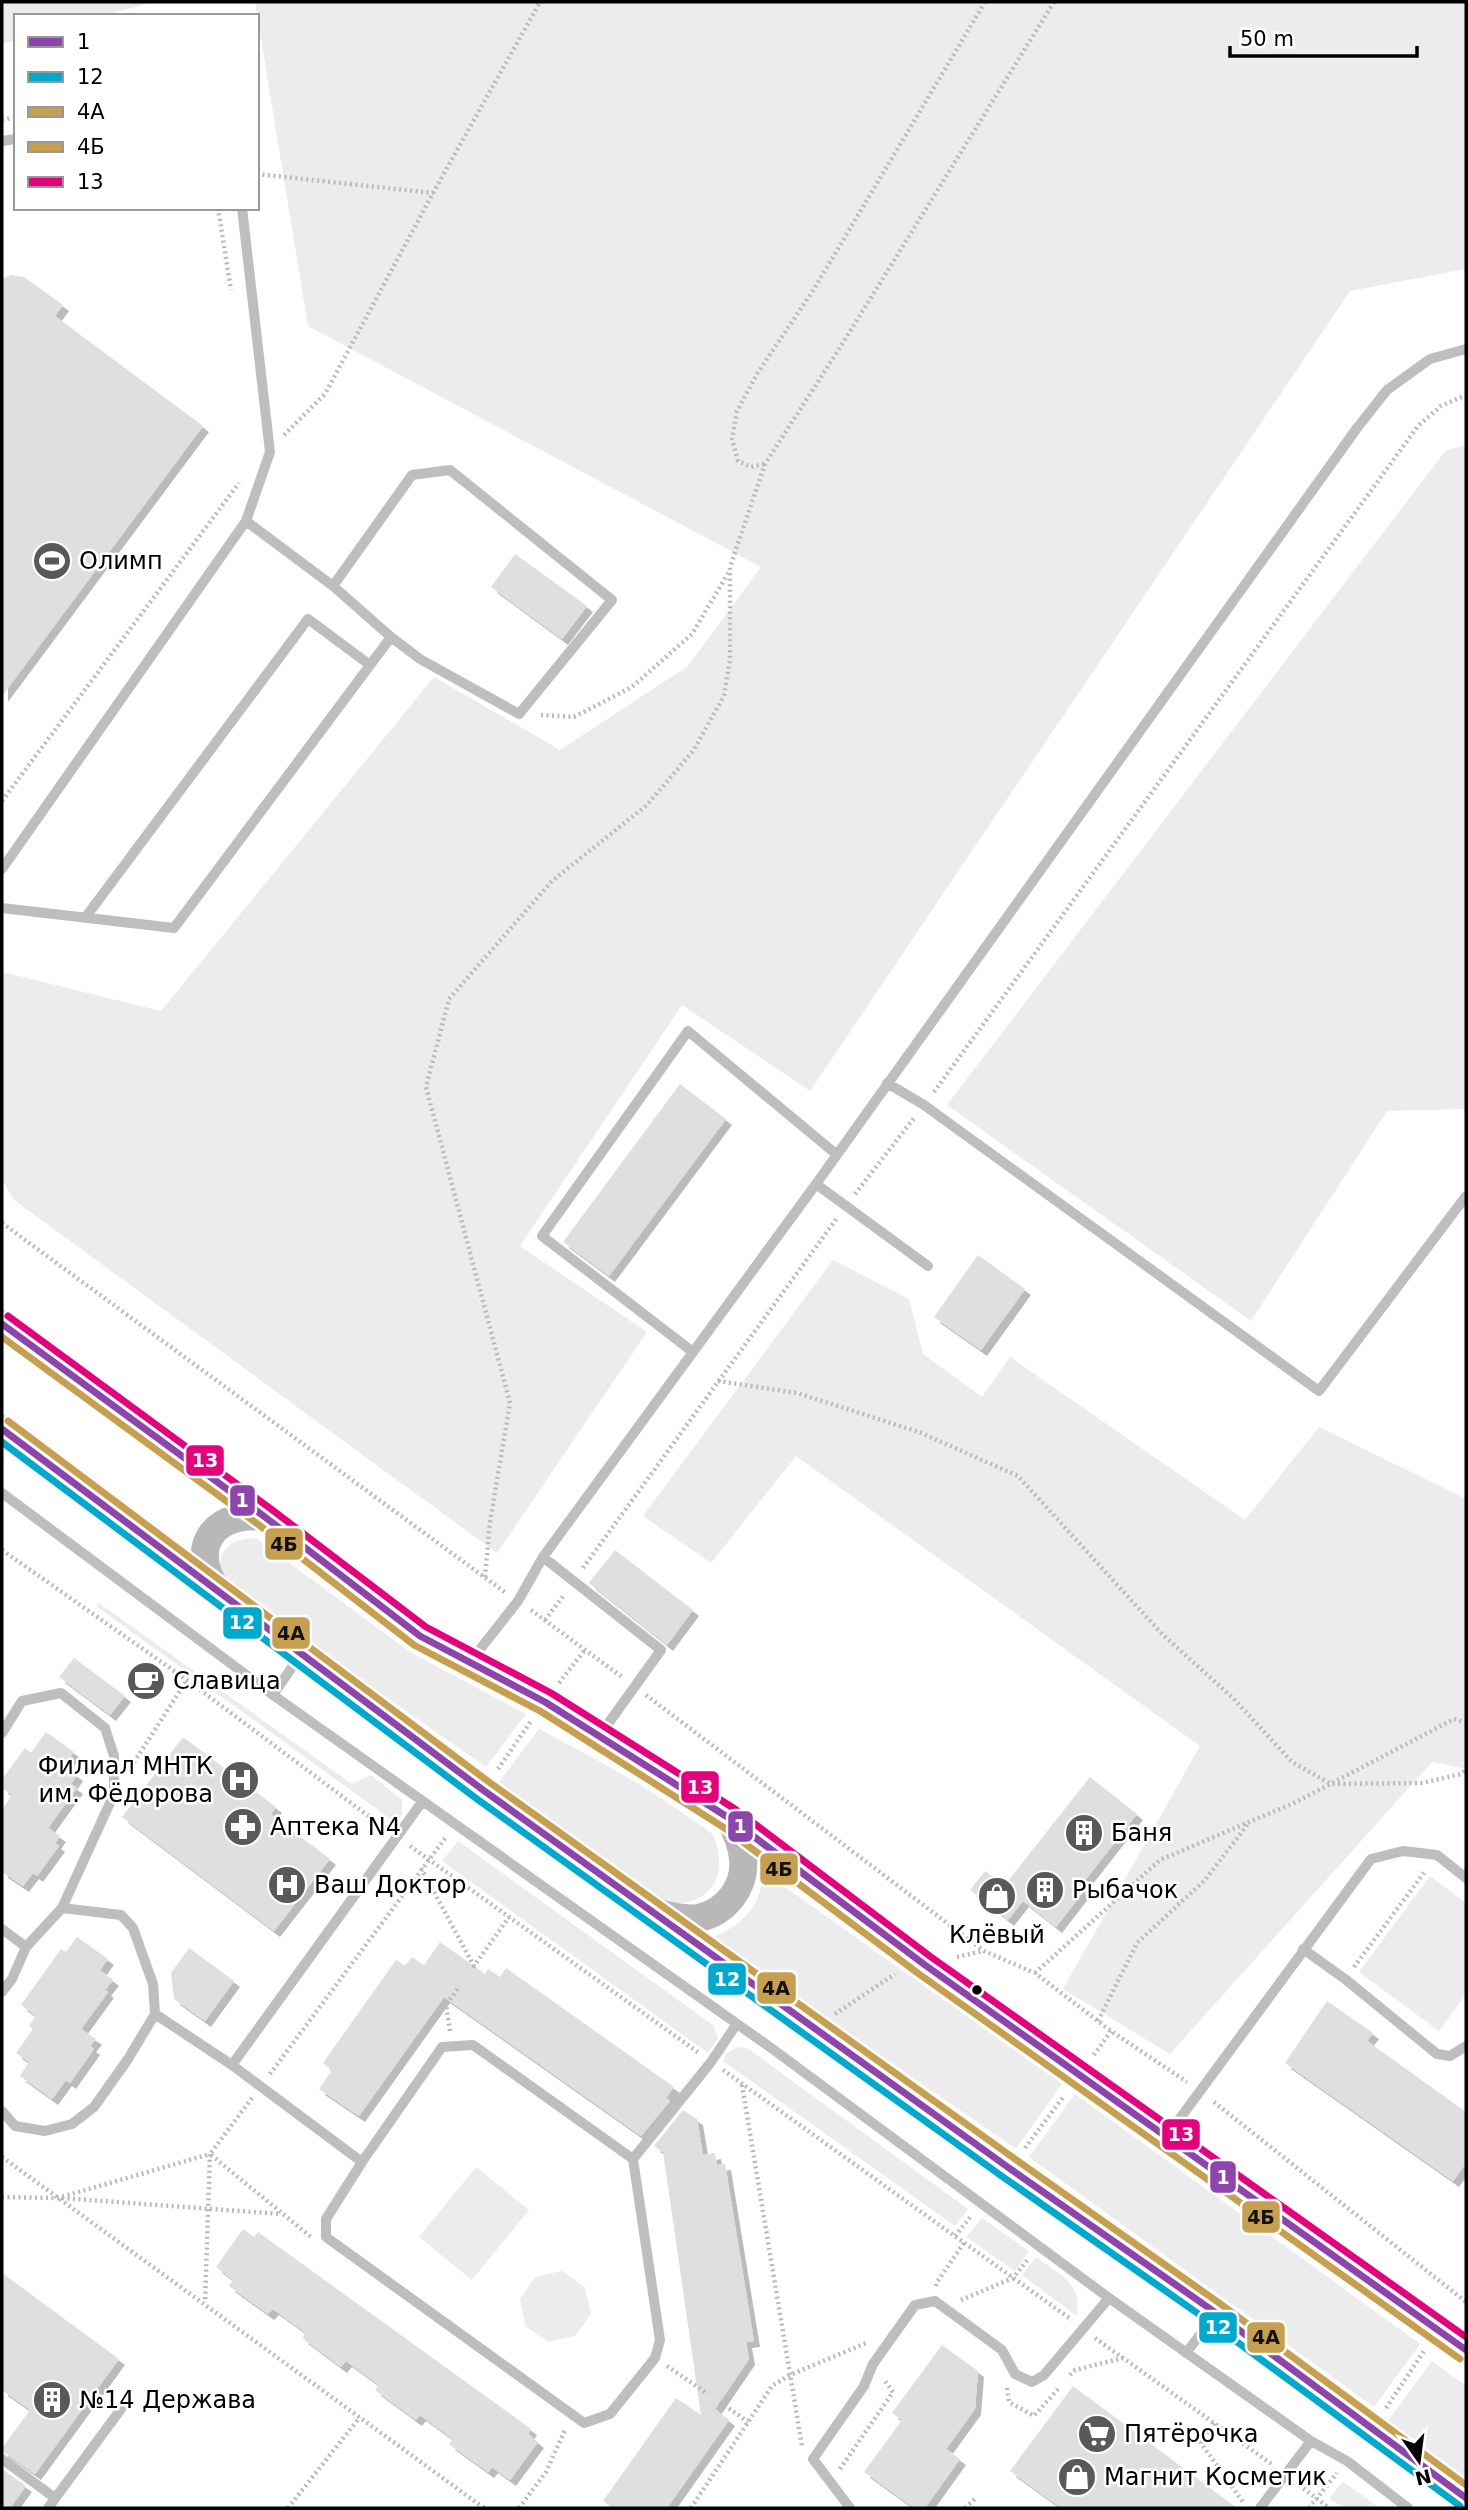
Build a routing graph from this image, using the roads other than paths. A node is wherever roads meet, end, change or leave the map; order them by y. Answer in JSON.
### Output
{"nodes":[{"id":1,"x":242,"y":210,"type":"edge"},
{"id":2,"x":1466,"y":349,"type":"edge"},
{"id":3,"x":246,"y":521,"type":"junction"},
{"id":4,"x":333,"y":586,"type":"junction"},
{"id":5,"x":391,"y":637,"type":"junction"},
{"id":6,"x":370,"y":665,"type":"junction"},
{"id":7,"x":2,"y":870,"type":"edge"},
{"id":8,"x":2,"y":908,"type":"edge"},
{"id":9,"x":85,"y":918,"type":"junction"},
{"id":10,"x":887,"y":1083,"type":"junction"},
{"id":11,"x":836,"y":1154,"type":"junction"},
{"id":12,"x":816,"y":1184,"type":"junction"},
{"id":13,"x":1466,"y":1196,"type":"edge"},
{"id":14,"x":928,"y":1266,"type":"dead end"},
{"id":15,"x":2,"y":1324,"type":"edge"},
{"id":16,"x":693,"y":1352,"type":"junction"},
{"id":17,"x":2,"y":1429,"type":"edge"},
{"id":18,"x":2,"y":1493,"type":"edge"},
{"id":19,"x":265,"y":1517,"type":"junction"},
{"id":20,"x":543,"y":1557,"type":"junction"},
{"id":21,"x":215,"y":1587,"type":"junction"},
{"id":22,"x":302,"y":1652,"type":"junction"},
{"id":23,"x":470,"y":1662,"type":"junction"},
{"id":24,"x":273,"y":1695,"type":"junction"},
{"id":25,"x":2,"y":1733,"type":"edge"},
{"id":26,"x":598,"y":1737,"type":"junction"},
{"id":27,"x":422,"y":1802,"type":"junction"},
{"id":28,"x":729,"y":1818,"type":"junction"},
{"id":29,"x":1466,"y":1878,"type":"edge"},
{"id":30,"x":62,"y":1908,"type":"junction"},
{"id":31,"x":651,"y":1912,"type":"junction"},
{"id":32,"x":2,"y":1930,"type":"edge"},
{"id":33,"x":26,"y":1947,"type":"junction"},
{"id":34,"x":1303,"y":1949,"type":"junction"},
{"id":35,"x":2,"y":1992,"type":"edge"},
{"id":36,"x":155,"y":2014,"type":"junction"},
{"id":37,"x":736,"y":2025,"type":"junction"},
{"id":38,"x":1466,"y":2046,"type":"edge"},
{"id":39,"x":232,"y":2065,"type":"junction"},
{"id":40,"x":2,"y":2111,"type":"edge"},
{"id":41,"x":1167,"y":2137,"type":"junction"},
{"id":42,"x":633,"y":2160,"type":"junction"},
{"id":43,"x":362,"y":2162,"type":"junction"},
{"id":44,"x":1109,"y":2298,"type":"junction"},
{"id":45,"x":1216,"y":2313,"type":"junction"},
{"id":46,"x":1466,"y":2350,"type":"edge"},
{"id":47,"x":1186,"y":2353,"type":"junction"},
{"id":48,"x":121,"y":2409,"type":"dead end"},
{"id":49,"x":1311,"y":2441,"type":"junction"},
{"id":50,"x":2,"y":2459,"type":"edge"},
{"id":51,"x":55,"y":2498,"type":"junction"},
{"id":52,"x":1466,"y":2498,"type":"edge"},
{"id":53,"x":48,"y":2508,"type":"edge"},
{"id":54,"x":850,"y":2508,"type":"edge"},
{"id":55,"x":1260,"y":2508,"type":"edge"},
{"id":56,"x":1408,"y":2508,"type":"edge"}],
"edges":[{"from":1,"to":3,"type":"lane"},
{"from":2,"to":10,"type":"lane"},
{"from":3,"to":4,"type":"lane"},
{"from":3,"to":7,"type":"lane"},
{"from":4,"to":5,"type":"lane"},
{"from":4,"to":5,"type":"lane"},
{"from":5,"to":6,"type":"lane"},
{"from":6,"to":9,"type":"lane"},
{"from":6,"to":9,"type":"lane"},
{"from":8,"to":9,"type":"lane"},
{"from":10,"to":11,"type":"lane"},
{"from":10,"to":13,"type":"lane"},
{"from":11,"to":12,"type":"lane"},
{"from":11,"to":16,"type":"lane"},
{"from":12,"to":14,"type":"lane"},
{"from":12,"to":16,"type":"lane"},
{"from":15,"to":19,"type":"main road"},
{"from":16,"to":20,"type":"lane"},
{"from":17,"to":21,"type":"main road"},
{"from":18,"to":24,"type":"lane"},
{"from":19,"to":21,"type":"main road"},
{"from":19,"to":23,"type":"main road"},
{"from":20,"to":23,"type":"lane"},
{"from":20,"to":26,"type":"lane"},
{"from":21,"to":22,"type":"main road"},
{"from":22,"to":24,"type":"lane"},
{"from":22,"to":31,"type":"main road"},
{"from":23,"to":26,"type":"main road"},
{"from":24,"to":27,"type":"lane"},
{"from":25,"to":30,"type":"lane"},
{"from":26,"to":28,"type":"main road"},
{"from":27,"to":37,"type":"lane"},
{"from":27,"to":39,"type":"lane"},
{"from":28,"to":31,"type":"main road"},
{"from":28,"to":41,"type":"main road"},
{"from":29,"to":34,"type":"lane"},
{"from":30,"to":33,"type":"lane"},
{"from":30,"to":36,"type":"lane"},
{"from":31,"to":45,"type":"main road"},
{"from":32,"to":33,"type":"lane"},
{"from":33,"to":35,"type":"lane"},
{"from":34,"to":38,"type":"lane"},
{"from":34,"to":41,"type":"lane"},
{"from":36,"to":39,"type":"lane"},
{"from":36,"to":40,"type":"lane"},
{"from":37,"to":42,"type":"lane"},
{"from":37,"to":44,"type":"lane"},
{"from":39,"to":43,"type":"lane"},
{"from":41,"to":46,"type":"main road"},
{"from":42,"to":43,"type":"lane"},
{"from":42,"to":43,"type":"lane"},
{"from":44,"to":47,"type":"lane"},
{"from":44,"to":54,"type":"lane"},
{"from":45,"to":47,"type":"lane"},
{"from":45,"to":52,"type":"main road"},
{"from":47,"to":49,"type":"lane"},
{"from":48,"to":51,"type":"lane"},
{"from":49,"to":55,"type":"lane"},
{"from":49,"to":56,"type":"lane"},
{"from":50,"to":51,"type":"lane"},
{"from":51,"to":53,"type":"lane"}]}
